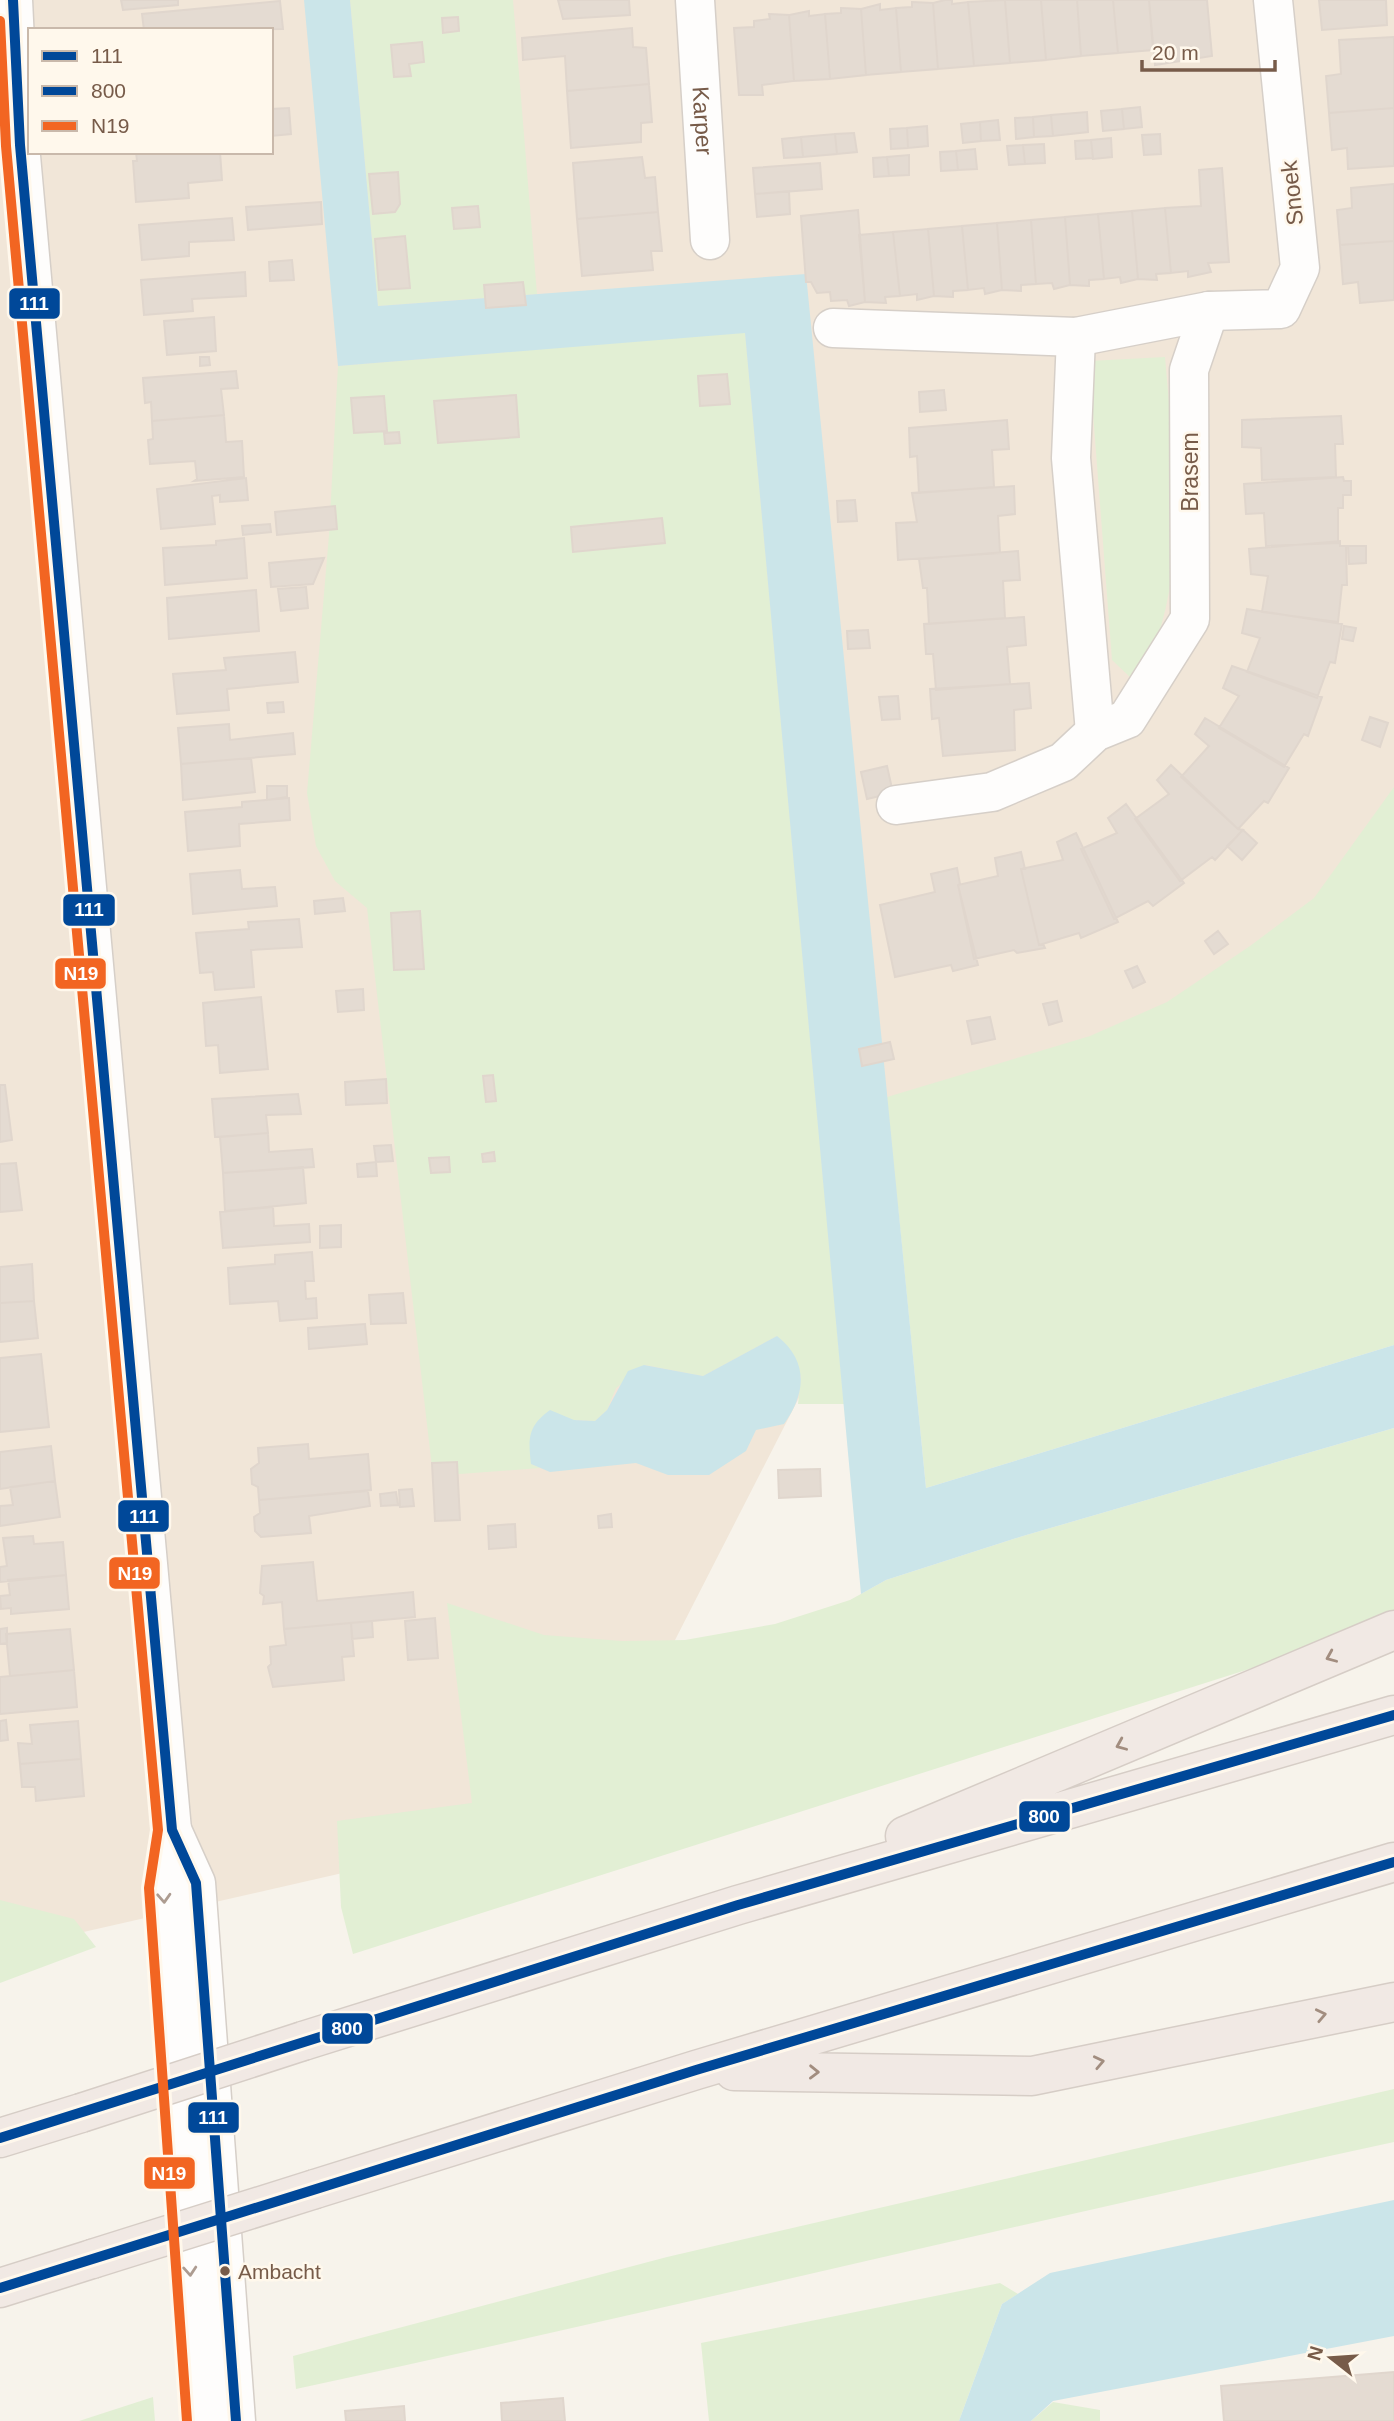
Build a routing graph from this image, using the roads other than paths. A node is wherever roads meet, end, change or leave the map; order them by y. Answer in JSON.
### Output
{"nodes":[{"id":1,"x":13,"y":0,"type":"edge"},
{"id":2,"x":695,"y":0,"type":"edge"},
{"id":3,"x":1273,"y":0,"type":"edge"},
{"id":4,"x":710,"y":240,"type":"dead end"},
{"id":5,"x":1209,"y":311,"type":"junction"},
{"id":6,"x":833,"y":328,"type":"dead end"},
{"id":7,"x":1076,"y":337,"type":"junction"},
{"id":8,"x":1095,"y":732,"type":"junction"},
{"id":9,"x":896,"y":805,"type":"dead end"},
{"id":10,"x":1394,"y":1630,"type":"edge"},
{"id":11,"x":1394,"y":1715,"type":"edge"},
{"id":12,"x":172,"y":1830,"type":"junction"},
{"id":13,"x":1394,"y":1862,"type":"edge"},
{"id":14,"x":738,"y":1905,"type":"junction"},
{"id":15,"x":1394,"y":2001,"type":"edge"},
{"id":16,"x":696,"y":2070,"type":"junction"},
{"id":17,"x":0,"y":2138,"type":"edge"},
{"id":18,"x":0,"y":2288,"type":"edge"},
{"id":19,"x":201,"y":2421,"type":"edge"},
{"id":20,"x":236,"y":2421,"type":"edge"}],
"edges":[{"from":1,"to":12,"type":"street"},
{"from":2,"to":4,"type":"street","name":"Karper"},
{"from":3,"to":5,"type":"street","name":"Snoek"},
{"from":5,"to":7,"type":"street"},
{"from":5,"to":8,"type":"street","name":"Brasem"},
{"from":6,"to":7,"type":"street"},
{"from":7,"to":8,"type":"street"},
{"from":8,"to":9,"type":"street","name":"Brasem"},
{"from":10,"to":14,"type":"highway","one_way":true},
{"from":11,"to":14,"type":"highway"},
{"from":12,"to":19,"type":"street","one_way":true},
{"from":12,"to":20,"type":"street"},
{"from":13,"to":16,"type":"highway"},
{"from":14,"to":17,"type":"highway","bridge":true},
{"from":16,"to":15,"type":"highway","one_way":true},
{"from":16,"to":18,"type":"highway","bridge":true}]}
